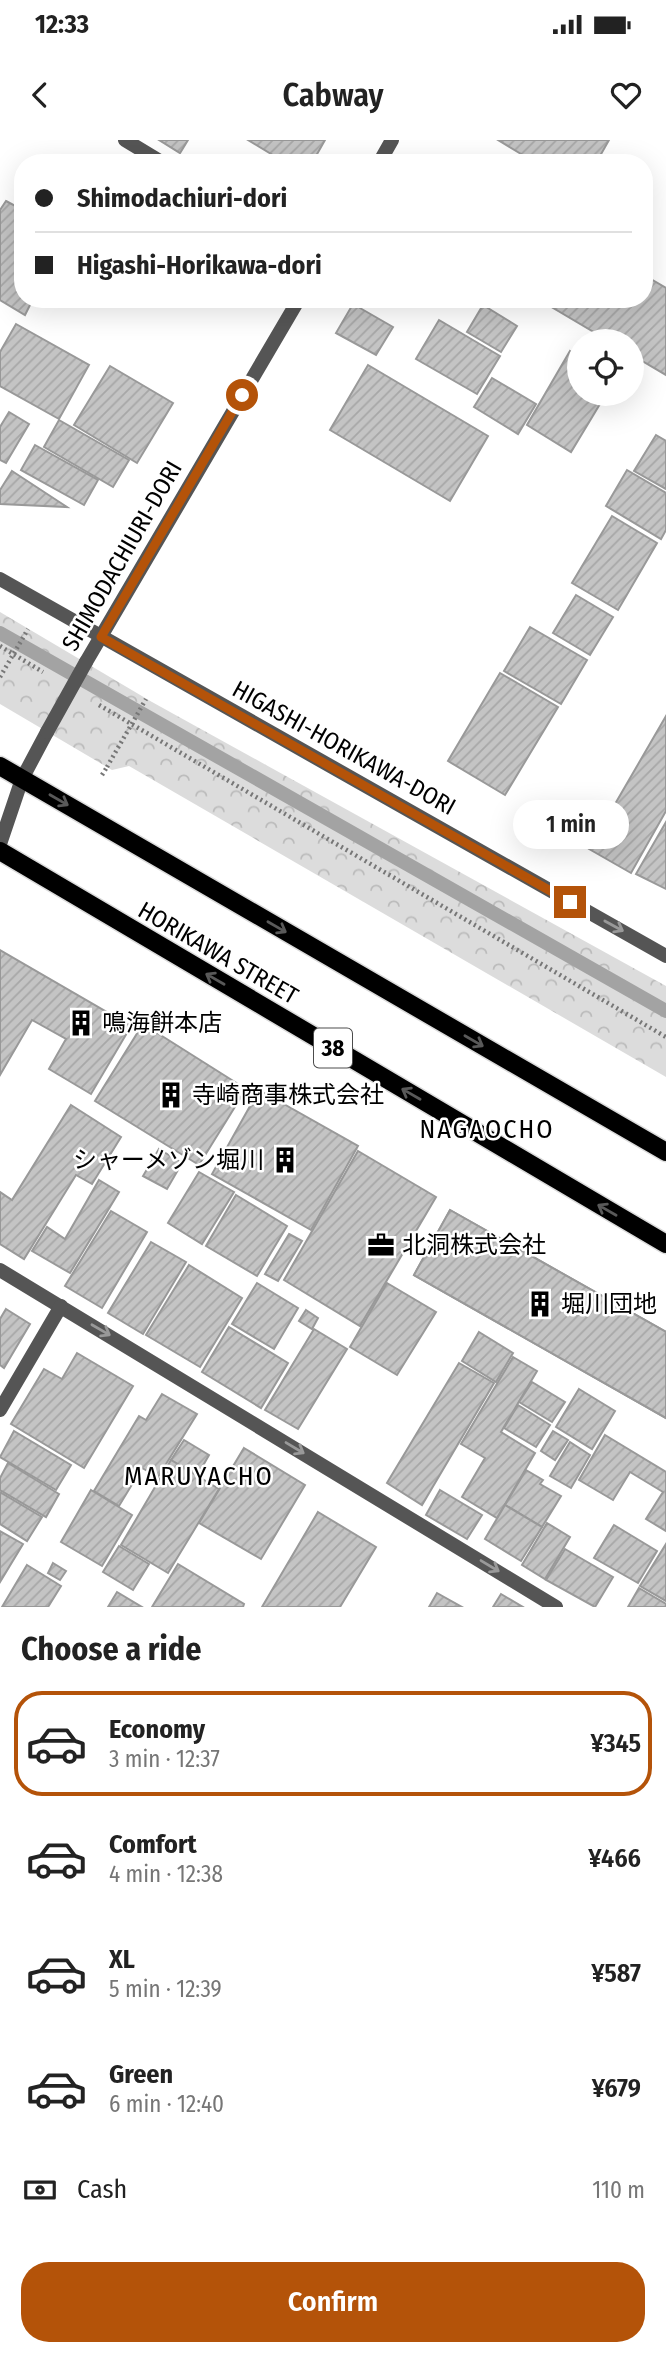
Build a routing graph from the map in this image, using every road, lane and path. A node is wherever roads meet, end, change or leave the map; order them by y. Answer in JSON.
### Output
{"nodes":[{"id":1,"x":125,"y":140,"type":"edge"},
{"id":2,"x":148,"y":154,"type":"edge"},
{"id":3,"x":294,"y":308,"type":"edge"},
{"id":4,"x":0,"y":579,"type":"edge"},
{"id":5,"x":28,"y":629,"type":"dead end"},
{"id":6,"x":101,"y":637,"type":"junction"},
{"id":7,"x":0,"y":646,"type":"edge"},
{"id":8,"x":48,"y":674,"type":"dead end"},
{"id":9,"x":0,"y":677,"type":"edge"},
{"id":10,"x":146,"y":699,"type":"dead end"},
{"id":11,"x":95,"y":702,"type":"dead end"},
{"id":12,"x":0,"y":766,"type":"edge"},
{"id":13,"x":102,"y":775,"type":"dead end"},
{"id":14,"x":22,"y":779,"type":"junction"},
{"id":15,"x":0,"y":844,"type":"edge"},
{"id":16,"x":0,"y":851,"type":"edge"},
{"id":17,"x":666,"y":956,"type":"edge"},
{"id":18,"x":666,"y":1037,"type":"edge"},
{"id":19,"x":666,"y":1152,"type":"edge"},
{"id":20,"x":666,"y":1244,"type":"edge"},
{"id":21,"x":0,"y":1270,"type":"edge"},
{"id":22,"x":61,"y":1306,"type":"junction"},
{"id":23,"x":0,"y":1410,"type":"edge"},
{"id":24,"x":556,"y":1607,"type":"edge"}],
"edges":[{"from":1,"to":2,"type":"street"},
{"from":3,"to":6,"type":"street","name":"SHIMODACHIURI-DORI"},
{"from":4,"to":6,"type":"street","name":"HIGASHI-HORIKAWA-DORI"},
{"from":5,"to":9,"type":"path","bridge":true},
{"from":6,"to":14,"type":"street","name":"SHIMODACHIURI-DORI","bridge":true},
{"from":6,"to":17,"type":"street","name":"HIGASHI-HORIKAWA-DORI","one_way":true},
{"from":7,"to":8,"type":"path"},
{"from":10,"to":13,"type":"path","bridge":true},
{"from":11,"to":18,"type":"path"},
{"from":12,"to":14,"type":"main road"},
{"from":14,"to":15,"type":"street","name":"SHIMODACHIURI-DORI"},
{"from":14,"to":19,"type":"main road","one_way":true},
{"from":20,"to":16,"type":"main road","name":"HORIKAWA STREET","number":"38","one_way":true},
{"from":21,"to":22,"type":"street"},
{"from":22,"to":23,"type":"street"},
{"from":22,"to":24,"type":"street","one_way":true}]}
